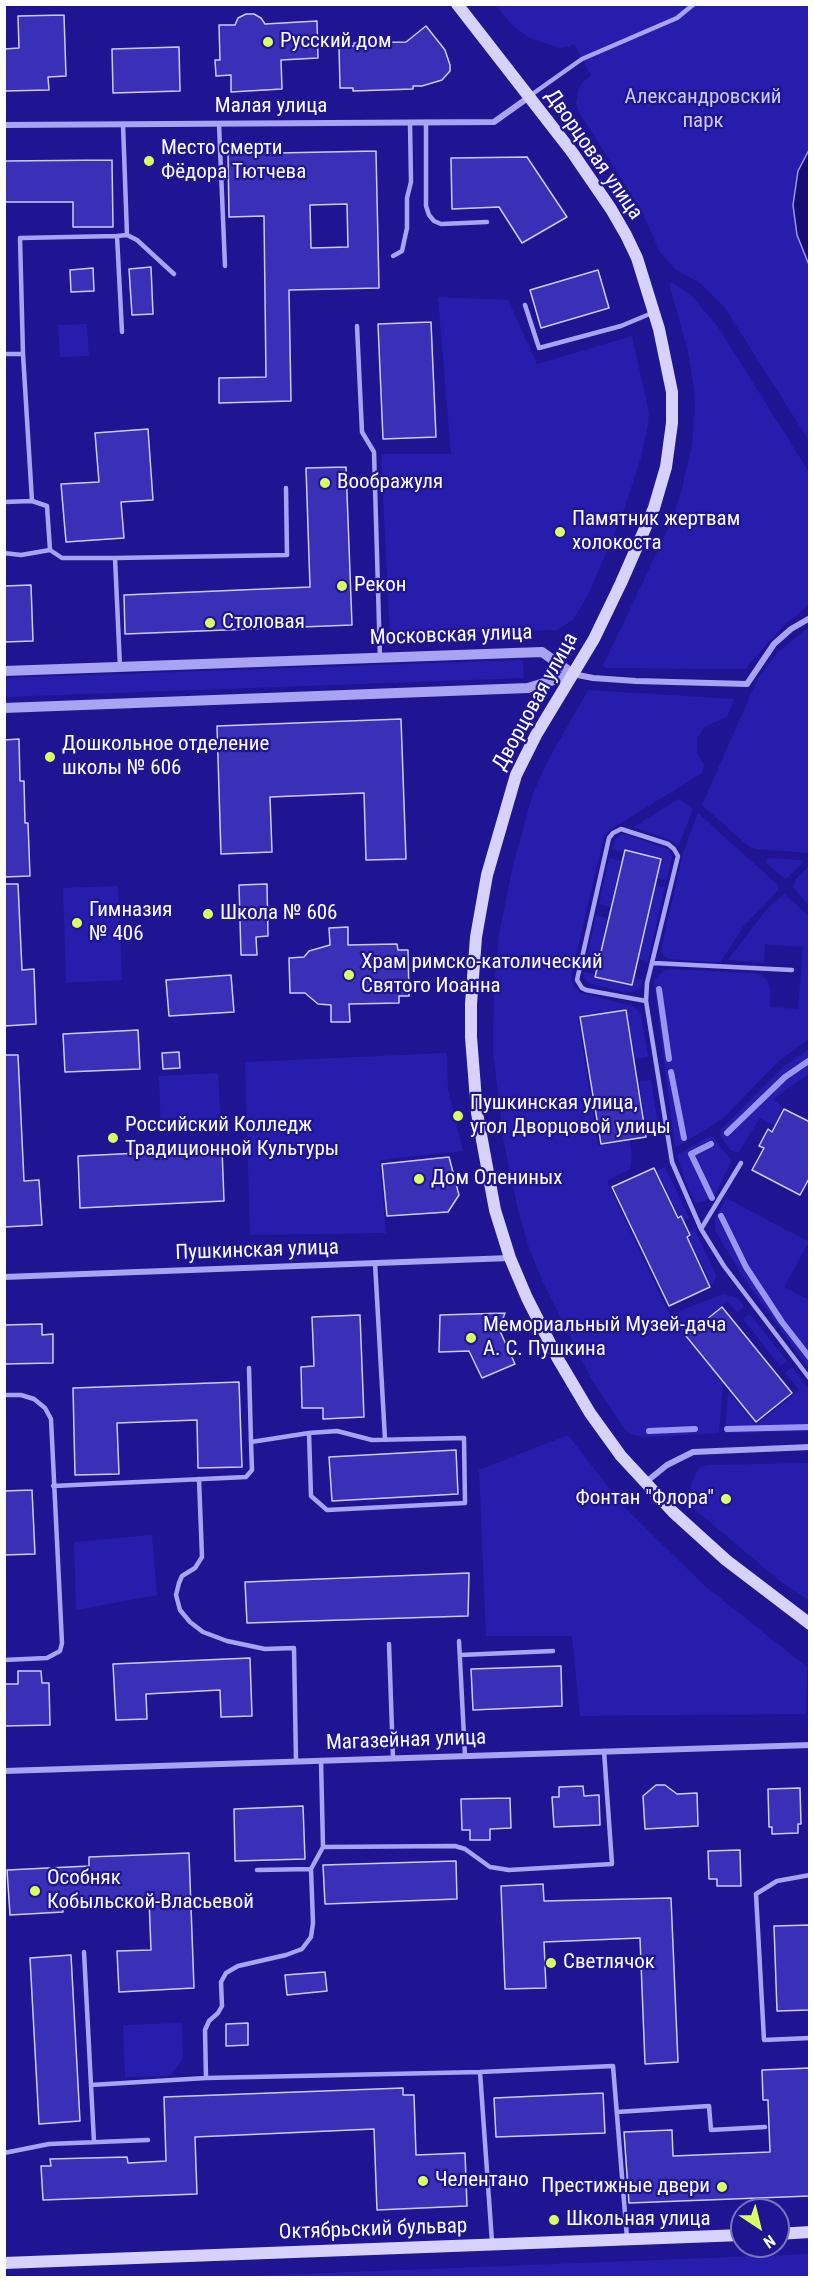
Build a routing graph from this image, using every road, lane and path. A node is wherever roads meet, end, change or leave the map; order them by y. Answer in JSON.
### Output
{"nodes":[{"id":1,"x":457,"y":4,"type":"edge"},
{"id":2,"x":694,"y":4,"type":"edge"},
{"id":3,"x":529,"y":97,"type":"junction"},
{"id":4,"x":426,"y":122,"type":"junction"},
{"id":5,"x":219,"y":123,"type":"junction"},
{"id":6,"x":410,"y":123,"type":"junction"},
{"id":7,"x":123,"y":124,"type":"junction"},
{"id":8,"x":4,"y":125,"type":"edge"},
{"id":9,"x":487,"y":222,"type":"dead end"},
{"id":10,"x":127,"y":235,"type":"junction"},
{"id":11,"x":117,"y":236,"type":"junction"},
{"id":12,"x":393,"y":256,"type":"dead end"},
{"id":13,"x":225,"y":266,"type":"dead end"},
{"id":14,"x":174,"y":274,"type":"dead end"},
{"id":15,"x":525,"y":305,"type":"dead end"},
{"id":16,"x":654,"y":312,"type":"junction"},
{"id":17,"x":357,"y":326,"type":"dead end"},
{"id":18,"x":122,"y":332,"type":"dead end"},
{"id":19,"x":4,"y":354,"type":"edge"},
{"id":20,"x":23,"y":354,"type":"junction"},
{"id":21,"x":286,"y":488,"type":"dead end"},
{"id":22,"x":32,"y":501,"type":"junction"},
{"id":23,"x":4,"y":502,"type":"edge"},
{"id":24,"x":50,"y":550,"type":"junction"},
{"id":25,"x":4,"y":553,"type":"edge"},
{"id":26,"x":115,"y":558,"type":"junction"},
{"id":27,"x":810,"y":618,"type":"edge"},
{"id":28,"x":380,"y":658,"type":"junction"},
{"id":29,"x":120,"y":667,"type":"junction"},
{"id":30,"x":4,"y":671,"type":"edge"},
{"id":31,"x":573,"y":674,"type":"junction"},
{"id":32,"x":4,"y":708,"type":"edge"},
{"id":33,"x":653,"y":963,"type":"junction"},
{"id":34,"x":792,"y":970,"type":"dead end"},
{"id":35,"x":646,"y":1001,"type":"junction"},
{"id":36,"x":741,"y":1162,"type":"dead end"},
{"id":37,"x":701,"y":1229,"type":"junction"},
{"id":38,"x":510,"y":1258,"type":"junction"},
{"id":39,"x":375,"y":1263,"type":"junction"},
{"id":40,"x":4,"y":1277,"type":"edge"},
{"id":41,"x":249,"y":1368,"type":"dead end"},
{"id":42,"x":810,"y":1379,"type":"edge"},
{"id":43,"x":4,"y":1395,"type":"edge"},
{"id":44,"x":309,"y":1433,"type":"junction"},
{"id":45,"x":385,"y":1439,"type":"junction"},
{"id":46,"x":251,"y":1442,"type":"junction"},
{"id":47,"x":810,"y":1447,"type":"edge"},
{"id":48,"x":199,"y":1479,"type":"junction"},
{"id":49,"x":646,"y":1482,"type":"junction"},
{"id":50,"x":53,"y":1486,"type":"junction"},
{"id":51,"x":810,"y":1624,"type":"edge"},
{"id":52,"x":459,"y":1641,"type":"dead end"},
{"id":53,"x":389,"y":1644,"type":"dead end"},
{"id":54,"x":553,"y":1651,"type":"dead end"},
{"id":55,"x":460,"y":1655,"type":"junction"},
{"id":56,"x":4,"y":1660,"type":"edge"},
{"id":57,"x":810,"y":1745,"type":"edge"},
{"id":58,"x":604,"y":1751,"type":"junction"},
{"id":59,"x":465,"y":1756,"type":"junction"},
{"id":60,"x":393,"y":1758,"type":"junction"},
{"id":61,"x":321,"y":1760,"type":"junction"},
{"id":62,"x":296,"y":1761,"type":"junction"},
{"id":63,"x":4,"y":1771,"type":"edge"},
{"id":64,"x":323,"y":1847,"type":"junction"},
{"id":65,"x":311,"y":1869,"type":"junction"},
{"id":66,"x":257,"y":1870,"type":"dead end"},
{"id":67,"x":810,"y":1875,"type":"edge"},
{"id":68,"x":84,"y":1952,"type":"dead end"},
{"id":69,"x":810,"y":2038,"type":"edge"},
{"id":70,"x":480,"y":2072,"type":"junction"},
{"id":71,"x":206,"y":2078,"type":"junction"},
{"id":72,"x":91,"y":2085,"type":"junction"},
{"id":73,"x":617,"y":2112,"type":"junction"},
{"id":74,"x":765,"y":2127,"type":"dead end"},
{"id":75,"x":148,"y":2140,"type":"dead end"},
{"id":76,"x":94,"y":2142,"type":"junction"},
{"id":77,"x":4,"y":2153,"type":"edge"},
{"id":78,"x":810,"y":2232,"type":"edge"},
{"id":79,"x":790,"y":2233,"type":"edge"},
{"id":80,"x":730,"y":2236,"type":"edge"},
{"id":81,"x":627,"y":2240,"type":"junction"},
{"id":82,"x":492,"y":2245,"type":"junction"},
{"id":83,"x":4,"y":2263,"type":"edge"}],
"edges":[{"from":1,"to":3,"type":"main road","name":"Дворцовая улица"},
{"from":2,"to":3,"type":"lane"},
{"from":3,"to":4,"type":"street","name":"Малая улица"},
{"from":3,"to":16,"type":"main road","name":"Дворцовая улица"},
{"from":4,"to":6,"type":"street","name":"Малая улица"},
{"from":4,"to":9,"type":"lane"},
{"from":5,"to":6,"type":"street","name":"Малая улица"},
{"from":5,"to":7,"type":"street","name":"Малая улица"},
{"from":5,"to":13,"type":"lane"},
{"from":6,"to":12,"type":"lane"},
{"from":7,"to":8,"type":"street","name":"Малая улица"},
{"from":7,"to":10,"type":"lane"},
{"from":10,"to":11,"type":"lane"},
{"from":10,"to":14,"type":"lane"},
{"from":11,"to":18,"type":"lane"},
{"from":11,"to":20,"type":"lane"},
{"from":15,"to":16,"type":"lane"},
{"from":16,"to":31,"type":"main road","name":"Дворцовая улица"},
{"from":17,"to":28,"type":"lane"},
{"from":19,"to":20,"type":"lane"},
{"from":20,"to":22,"type":"lane"},
{"from":21,"to":26,"type":"lane"},
{"from":22,"to":23,"type":"lane"},
{"from":22,"to":24,"type":"lane"},
{"from":24,"to":25,"type":"lane"},
{"from":24,"to":26,"type":"lane"},
{"from":26,"to":29,"type":"lane"},
{"from":27,"to":31,"type":"street"},
{"from":28,"to":29,"type":"street","name":"Московская улица"},
{"from":28,"to":31,"type":"street","name":"Московская улица"},
{"from":29,"to":30,"type":"street","name":"Московская улица"},
{"from":31,"to":32,"type":"street"},
{"from":31,"to":38,"type":"main road","name":"Дворцовая улица"},
{"from":33,"to":34,"type":"lane"},
{"from":33,"to":35,"type":"lane"},
{"from":33,"to":35,"type":"lane"},
{"from":35,"to":37,"type":"lane"},
{"from":36,"to":37,"type":"lane"},
{"from":37,"to":42,"type":"lane"},
{"from":38,"to":39,"type":"street","name":"Пушкинская улица"},
{"from":38,"to":49,"type":"main road","name":"Дворцовая улица"},
{"from":39,"to":40,"type":"street","name":"Пушкинская улица"},
{"from":39,"to":45,"type":"lane"},
{"from":41,"to":46,"type":"lane"},
{"from":43,"to":50,"type":"lane"},
{"from":44,"to":45,"type":"lane"},
{"from":44,"to":45,"type":"lane"},
{"from":44,"to":46,"type":"lane"},
{"from":46,"to":48,"type":"lane"},
{"from":47,"to":49,"type":"street"},
{"from":48,"to":50,"type":"lane"},
{"from":48,"to":62,"type":"lane"},
{"from":49,"to":51,"type":"main road","name":"Дворцовая улица"},
{"from":50,"to":56,"type":"lane"},
{"from":52,"to":55,"type":"lane"},
{"from":53,"to":60,"type":"lane"},
{"from":54,"to":55,"type":"lane"},
{"from":55,"to":59,"type":"lane"},
{"from":57,"to":58,"type":"street","name":"Магазейная улица"},
{"from":58,"to":59,"type":"street","name":"Магазейная улица"},
{"from":58,"to":64,"type":"lane"},
{"from":59,"to":60,"type":"street","name":"Магазейная улица"},
{"from":60,"to":61,"type":"street","name":"Магазейная улица"},
{"from":61,"to":62,"type":"street","name":"Магазейная улица"},
{"from":61,"to":64,"type":"lane"},
{"from":62,"to":63,"type":"street","name":"Магазейная улица"},
{"from":64,"to":65,"type":"lane"},
{"from":65,"to":66,"type":"lane"},
{"from":65,"to":71,"type":"lane"},
{"from":67,"to":69,"type":"lane"},
{"from":68,"to":72,"type":"lane"},
{"from":70,"to":71,"type":"lane"},
{"from":70,"to":73,"type":"lane"},
{"from":70,"to":82,"type":"lane"},
{"from":71,"to":72,"type":"lane"},
{"from":72,"to":76,"type":"lane"},
{"from":73,"to":74,"type":"lane"},
{"from":73,"to":81,"type":"lane"},
{"from":75,"to":76,"type":"lane"},
{"from":76,"to":77,"type":"lane"},
{"from":78,"to":79,"type":"main road"},
{"from":80,"to":81,"type":"main road","name":"Октябрьский бульвар"},
{"from":81,"to":82,"type":"main road","name":"Октябрьский бульвар"},
{"from":82,"to":83,"type":"main road","name":"Октябрьский бульвар"}]}
